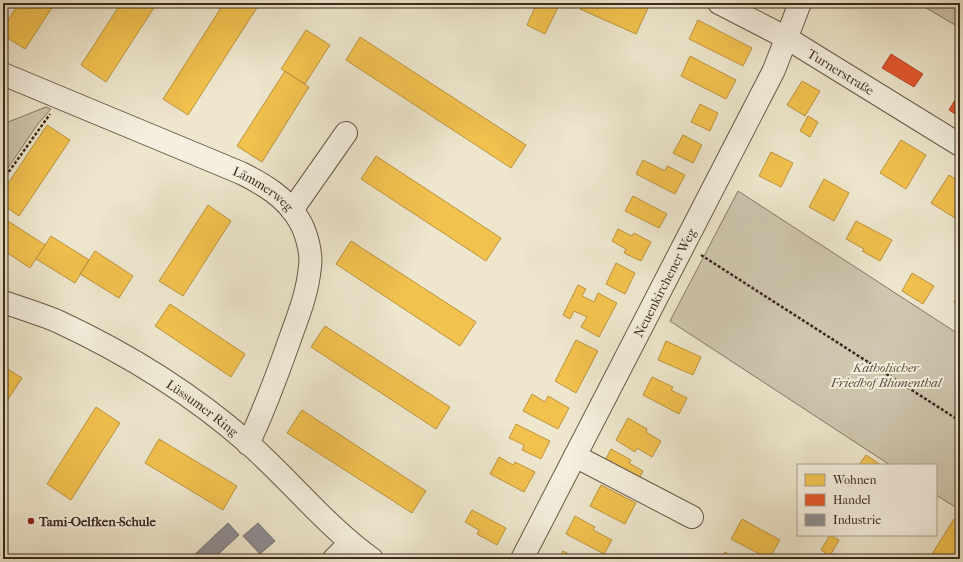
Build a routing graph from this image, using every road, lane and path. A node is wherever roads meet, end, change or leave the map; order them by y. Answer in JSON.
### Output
{"nodes":[{"id":1,"x":719,"y":3,"type":"edge"},
{"id":2,"x":800,"y":3,"type":"edge"},
{"id":3,"x":785,"y":37,"type":"junction"},
{"id":4,"x":3,"y":74,"type":"edge"},
{"id":5,"x":63,"y":99,"type":"junction"},
{"id":6,"x":346,"y":133,"type":"dead end"},
{"id":7,"x":960,"y":145,"type":"edge"},
{"id":8,"x":3,"y":180,"type":"edge"},
{"id":9,"x":292,"y":210,"type":"junction"},
{"id":10,"x":683,"y":245,"type":"junction"},
{"id":11,"x":3,"y":302,"type":"edge"},
{"id":12,"x":960,"y":421,"type":"edge"},
{"id":13,"x":248,"y":444,"type":"junction"},
{"id":14,"x":575,"y":456,"type":"junction"},
{"id":15,"x":692,"y":517,"type":"dead end"},
{"id":16,"x":350,"y":543,"type":"junction"},
{"id":17,"x":334,"y":559,"type":"edge"},
{"id":18,"x":372,"y":559,"type":"edge"},
{"id":19,"x":522,"y":559,"type":"edge"}],
"edges":[{"from":1,"to":3,"type":"street","name":"Turnerstraße"},
{"from":2,"to":3,"type":"street","name":"Neuenkirchener Weg"},
{"from":3,"to":7,"type":"street","name":"Turnerstraße"},
{"from":3,"to":10,"type":"street","name":"Neuenkirchener Weg"},
{"from":4,"to":5,"type":"street","name":"Lämmerweg"},
{"from":5,"to":8,"type":"path"},
{"from":5,"to":9,"type":"street","name":"Lämmerweg"},
{"from":6,"to":9,"type":"street"},
{"from":9,"to":13,"type":"street","name":"Lämmerweg"},
{"from":10,"to":12,"type":"path"},
{"from":10,"to":14,"type":"street","name":"Neuenkirchener Weg"},
{"from":11,"to":13,"type":"street","name":"Lüssumer Ring"},
{"from":13,"to":16,"type":"street","name":"Lüssumer Ring"},
{"from":14,"to":15,"type":"street"},
{"from":14,"to":19,"type":"street","name":"Neuenkirchener Weg"},
{"from":16,"to":17,"type":"street"},
{"from":16,"to":18,"type":"street","name":"Lüssumer Ring"}]}
